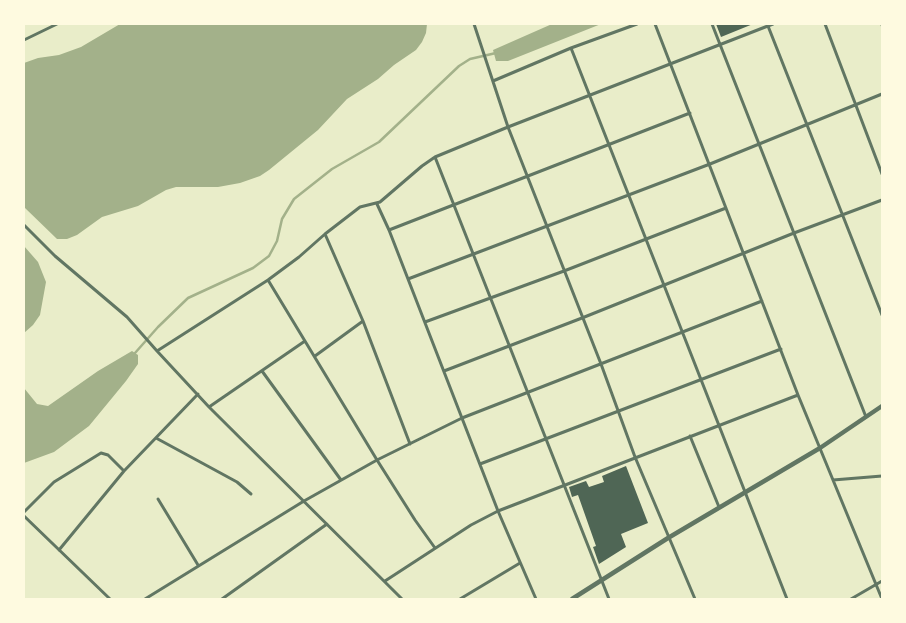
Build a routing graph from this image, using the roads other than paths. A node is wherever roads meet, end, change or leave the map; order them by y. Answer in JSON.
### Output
{"nodes":[{"id":1,"x":57,"y":24,"type":"edge"},
{"id":2,"x":474,"y":24,"type":"edge"},
{"id":3,"x":637,"y":24,"type":"edge"},
{"id":4,"x":655,"y":24,"type":"edge"},
{"id":5,"x":712,"y":24,"type":"edge"},
{"id":6,"x":773,"y":24,"type":"edge"},
{"id":7,"x":825,"y":24,"type":"edge"},
{"id":8,"x":768,"y":26,"type":"junction"},
{"id":9,"x":24,"y":40,"type":"edge"},
{"id":10,"x":719,"y":45,"type":"junction"},
{"id":11,"x":571,"y":48,"type":"junction"},
{"id":12,"x":671,"y":64,"type":"junction"},
{"id":13,"x":492,"y":81,"type":"junction"},
{"id":14,"x":882,"y":94,"type":"edge"},
{"id":15,"x":590,"y":96,"type":"junction"},
{"id":16,"x":855,"y":105,"type":"junction"},
{"id":17,"x":690,"y":113,"type":"junction"},
{"id":18,"x":807,"y":125,"type":"junction"},
{"id":19,"x":508,"y":127,"type":"junction"},
{"id":20,"x":609,"y":143,"type":"junction"},
{"id":21,"x":760,"y":144,"type":"junction"},
{"id":22,"x":435,"y":157,"type":"junction"},
{"id":23,"x":710,"y":164,"type":"junction"},
{"id":24,"x":882,"y":174,"type":"edge"},
{"id":25,"x":527,"y":176,"type":"junction"},
{"id":26,"x":629,"y":194,"type":"junction"},
{"id":27,"x":882,"y":200,"type":"edge"},
{"id":28,"x":377,"y":204,"type":"junction"},
{"id":29,"x":454,"y":205,"type":"junction"},
{"id":30,"x":726,"y":208,"type":"junction"},
{"id":31,"x":843,"y":216,"type":"junction"},
{"id":32,"x":24,"y":225,"type":"edge"},
{"id":33,"x":547,"y":226,"type":"junction"},
{"id":34,"x":389,"y":230,"type":"junction"},
{"id":35,"x":794,"y":233,"type":"junction"},
{"id":36,"x":325,"y":234,"type":"junction"},
{"id":37,"x":646,"y":239,"type":"junction"},
{"id":38,"x":744,"y":254,"type":"junction"},
{"id":39,"x":473,"y":255,"type":"junction"},
{"id":40,"x":564,"y":271,"type":"junction"},
{"id":41,"x":408,"y":279,"type":"junction"},
{"id":42,"x":268,"y":280,"type":"junction"},
{"id":43,"x":664,"y":286,"type":"junction"},
{"id":44,"x":490,"y":299,"type":"junction"},
{"id":45,"x":762,"y":301,"type":"junction"},
{"id":46,"x":882,"y":315,"type":"edge"},
{"id":47,"x":582,"y":318,"type":"junction"},
{"id":48,"x":363,"y":321,"type":"junction"},
{"id":49,"x":425,"y":322,"type":"junction"},
{"id":50,"x":682,"y":333,"type":"junction"},
{"id":51,"x":305,"y":341,"type":"junction"},
{"id":52,"x":508,"y":345,"type":"junction"},
{"id":53,"x":781,"y":349,"type":"junction"},
{"id":54,"x":157,"y":351,"type":"junction"},
{"id":55,"x":315,"y":356,"type":"junction"},
{"id":56,"x":601,"y":364,"type":"junction"},
{"id":57,"x":262,"y":371,"type":"junction"},
{"id":58,"x":444,"y":371,"type":"junction"},
{"id":59,"x":701,"y":381,"type":"junction"},
{"id":60,"x":527,"y":393,"type":"junction"},
{"id":61,"x":198,"y":394,"type":"junction"},
{"id":62,"x":798,"y":395,"type":"junction"},
{"id":63,"x":882,"y":406,"type":"edge"},
{"id":64,"x":209,"y":407,"type":"junction"},
{"id":65,"x":619,"y":412,"type":"junction"},
{"id":66,"x":866,"y":416,"type":"junction"},
{"id":67,"x":462,"y":418,"type":"junction"},
{"id":68,"x":719,"y":426,"type":"junction"},
{"id":69,"x":690,"y":436,"type":"junction"},
{"id":70,"x":156,"y":438,"type":"junction"},
{"id":71,"x":545,"y":439,"type":"junction"},
{"id":72,"x":410,"y":444,"type":"junction"},
{"id":73,"x":820,"y":448,"type":"junction"},
{"id":74,"x":635,"y":457,"type":"junction"},
{"id":75,"x":377,"y":460,"type":"junction"},
{"id":76,"x":480,"y":464,"type":"junction"},
{"id":77,"x":124,"y":471,"type":"junction"},
{"id":78,"x":882,"y":476,"type":"edge"},
{"id":79,"x":341,"y":480,"type":"junction"},
{"id":80,"x":833,"y":480,"type":"junction"},
{"id":81,"x":563,"y":486,"type":"junction"},
{"id":82,"x":744,"y":493,"type":"junction"},
{"id":83,"x":250,"y":494,"type":"dead end"},
{"id":84,"x":158,"y":499,"type":"dead end"},
{"id":85,"x":304,"y":501,"type":"junction"},
{"id":86,"x":720,"y":508,"type":"junction"},
{"id":87,"x":498,"y":511,"type":"junction"},
{"id":88,"x":24,"y":512,"type":"edge"},
{"id":89,"x":24,"y":516,"type":"edge"},
{"id":90,"x":327,"y":524,"type":"junction"},
{"id":91,"x":668,"y":538,"type":"junction"},
{"id":92,"x":436,"y":548,"type":"junction"},
{"id":93,"x":59,"y":550,"type":"junction"},
{"id":94,"x":520,"y":563,"type":"junction"},
{"id":95,"x":198,"y":566,"type":"junction"},
{"id":96,"x":384,"y":581,"type":"junction"},
{"id":97,"x":601,"y":581,"type":"junction"},
{"id":98,"x":882,"y":581,"type":"edge"},
{"id":99,"x":876,"y":584,"type":"junction"},
{"id":100,"x":110,"y":599,"type":"edge"},
{"id":101,"x":144,"y":599,"type":"edge"},
{"id":102,"x":222,"y":599,"type":"edge"},
{"id":103,"x":402,"y":599,"type":"edge"},
{"id":104,"x":460,"y":599,"type":"edge"},
{"id":105,"x":536,"y":599,"type":"edge"},
{"id":106,"x":572,"y":599,"type":"edge"},
{"id":107,"x":609,"y":599,"type":"edge"},
{"id":108,"x":695,"y":599,"type":"edge"},
{"id":109,"x":787,"y":599,"type":"edge"},
{"id":110,"x":851,"y":599,"type":"edge"},
{"id":111,"x":882,"y":599,"type":"edge"}],
"edges":[{"from":1,"to":9,"type":"street"},
{"from":2,"to":13,"type":"street"},
{"from":3,"to":11,"type":"street"},
{"from":4,"to":12,"type":"street"},
{"from":5,"to":10,"type":"street"},
{"from":6,"to":8,"type":"street"},
{"from":7,"to":16,"type":"street"},
{"from":8,"to":10,"type":"street"},
{"from":8,"to":18,"type":"street"},
{"from":10,"to":12,"type":"street"},
{"from":10,"to":21,"type":"street"},
{"from":11,"to":13,"type":"street"},
{"from":11,"to":15,"type":"street"},
{"from":12,"to":15,"type":"street"},
{"from":12,"to":17,"type":"street"},
{"from":13,"to":19,"type":"street"},
{"from":14,"to":16,"type":"street"},
{"from":15,"to":19,"type":"street"},
{"from":15,"to":20,"type":"street"},
{"from":16,"to":18,"type":"street"},
{"from":16,"to":24,"type":"street"},
{"from":17,"to":20,"type":"street"},
{"from":17,"to":23,"type":"street"},
{"from":18,"to":21,"type":"street"},
{"from":18,"to":31,"type":"street"},
{"from":19,"to":22,"type":"street"},
{"from":19,"to":25,"type":"street"},
{"from":20,"to":25,"type":"street"},
{"from":20,"to":26,"type":"street"},
{"from":21,"to":23,"type":"street"},
{"from":21,"to":35,"type":"street"},
{"from":22,"to":28,"type":"street"},
{"from":22,"to":29,"type":"street"},
{"from":23,"to":26,"type":"street"},
{"from":23,"to":30,"type":"street"},
{"from":25,"to":29,"type":"street"},
{"from":25,"to":33,"type":"street"},
{"from":26,"to":33,"type":"street"},
{"from":26,"to":37,"type":"street"},
{"from":27,"to":31,"type":"street"},
{"from":28,"to":34,"type":"street"},
{"from":28,"to":36,"type":"street"},
{"from":29,"to":34,"type":"street"},
{"from":29,"to":39,"type":"street"},
{"from":30,"to":37,"type":"street"},
{"from":30,"to":38,"type":"street"},
{"from":31,"to":35,"type":"street"},
{"from":31,"to":46,"type":"street"},
{"from":32,"to":54,"type":"street"},
{"from":33,"to":39,"type":"street"},
{"from":33,"to":40,"type":"street"},
{"from":34,"to":41,"type":"street"},
{"from":35,"to":38,"type":"street"},
{"from":35,"to":66,"type":"street"},
{"from":36,"to":42,"type":"street"},
{"from":36,"to":48,"type":"street"},
{"from":37,"to":40,"type":"street"},
{"from":37,"to":43,"type":"street"},
{"from":38,"to":43,"type":"street"},
{"from":38,"to":45,"type":"street"},
{"from":39,"to":41,"type":"street"},
{"from":39,"to":44,"type":"street"},
{"from":40,"to":44,"type":"street"},
{"from":40,"to":47,"type":"street"},
{"from":41,"to":49,"type":"street"},
{"from":42,"to":51,"type":"street"},
{"from":42,"to":54,"type":"street"},
{"from":43,"to":47,"type":"street"},
{"from":43,"to":50,"type":"street"},
{"from":44,"to":49,"type":"street"},
{"from":44,"to":52,"type":"street"},
{"from":45,"to":50,"type":"street"},
{"from":45,"to":53,"type":"street"},
{"from":47,"to":52,"type":"street"},
{"from":47,"to":56,"type":"street"},
{"from":48,"to":55,"type":"street"},
{"from":48,"to":72,"type":"street"},
{"from":49,"to":58,"type":"street"},
{"from":50,"to":56,"type":"street"},
{"from":50,"to":59,"type":"street"},
{"from":51,"to":55,"type":"street"},
{"from":51,"to":57,"type":"street"},
{"from":52,"to":58,"type":"street"},
{"from":52,"to":60,"type":"street"},
{"from":53,"to":59,"type":"street"},
{"from":53,"to":62,"type":"street"},
{"from":54,"to":61,"type":"street"},
{"from":55,"to":75,"type":"street"},
{"from":56,"to":60,"type":"street"},
{"from":56,"to":65,"type":"street"},
{"from":57,"to":64,"type":"street"},
{"from":57,"to":79,"type":"street"},
{"from":58,"to":67,"type":"street"},
{"from":59,"to":65,"type":"street"},
{"from":59,"to":68,"type":"street"},
{"from":60,"to":67,"type":"street"},
{"from":60,"to":71,"type":"street"},
{"from":61,"to":64,"type":"street"},
{"from":61,"to":70,"type":"street"},
{"from":62,"to":68,"type":"street"},
{"from":62,"to":73,"type":"street"},
{"from":63,"to":66,"type":"street"},
{"from":64,"to":85,"type":"street"},
{"from":65,"to":71,"type":"street"},
{"from":65,"to":74,"type":"street"},
{"from":66,"to":73,"type":"street"},
{"from":67,"to":72,"type":"street"},
{"from":67,"to":76,"type":"street"},
{"from":68,"to":69,"type":"street"},
{"from":68,"to":82,"type":"street"},
{"from":69,"to":74,"type":"street"},
{"from":69,"to":86,"type":"street"},
{"from":70,"to":77,"type":"street"},
{"from":70,"to":83,"type":"street"},
{"from":71,"to":76,"type":"street"},
{"from":71,"to":81,"type":"street"},
{"from":72,"to":75,"type":"street"},
{"from":73,"to":80,"type":"street"},
{"from":73,"to":82,"type":"street"},
{"from":74,"to":81,"type":"street"},
{"from":74,"to":91,"type":"street"},
{"from":75,"to":79,"type":"street"},
{"from":75,"to":92,"type":"street"},
{"from":76,"to":87,"type":"street"},
{"from":77,"to":88,"type":"street"},
{"from":77,"to":93,"type":"street"},
{"from":78,"to":80,"type":"street"},
{"from":79,"to":85,"type":"street"},
{"from":80,"to":99,"type":"street"},
{"from":81,"to":87,"type":"street"},
{"from":81,"to":97,"type":"street"},
{"from":82,"to":86,"type":"street"},
{"from":82,"to":109,"type":"street"},
{"from":84,"to":95,"type":"street"},
{"from":85,"to":90,"type":"street"},
{"from":85,"to":95,"type":"street"},
{"from":86,"to":91,"type":"street"},
{"from":87,"to":92,"type":"street"},
{"from":87,"to":94,"type":"street"},
{"from":89,"to":93,"type":"street"},
{"from":90,"to":96,"type":"street"},
{"from":90,"to":102,"type":"street"},
{"from":91,"to":97,"type":"street"},
{"from":91,"to":108,"type":"street"},
{"from":92,"to":96,"type":"street"},
{"from":93,"to":100,"type":"street"},
{"from":94,"to":104,"type":"street"},
{"from":94,"to":105,"type":"street"},
{"from":95,"to":101,"type":"street"},
{"from":96,"to":103,"type":"street"},
{"from":97,"to":106,"type":"street"},
{"from":97,"to":107,"type":"street"},
{"from":98,"to":99,"type":"street"},
{"from":99,"to":110,"type":"street"},
{"from":99,"to":111,"type":"street"}]}
